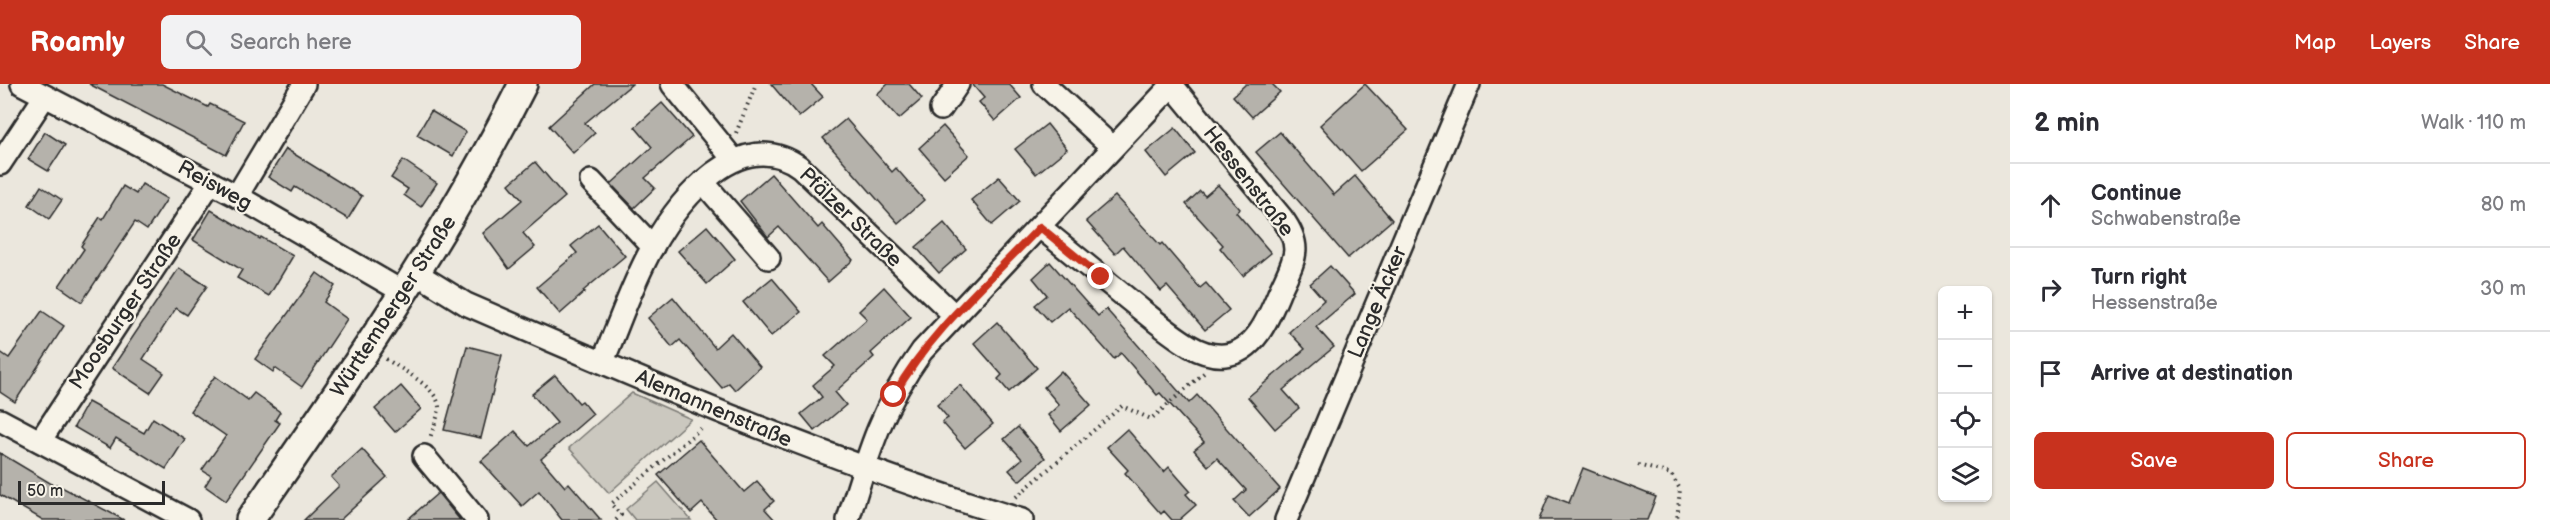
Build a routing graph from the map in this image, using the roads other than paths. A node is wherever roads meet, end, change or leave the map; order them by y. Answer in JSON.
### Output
{"nodes":[{"id":1,"x":22,"y":84,"type":"edge"},
{"id":2,"x":304,"y":84,"type":"edge"},
{"id":3,"x":524,"y":84,"type":"edge"},
{"id":4,"x":672,"y":84,"type":"edge"},
{"id":5,"x":958,"y":84,"type":"edge"},
{"id":6,"x":1044,"y":84,"type":"edge"},
{"id":7,"x":1173,"y":85,"type":"edge"},
{"id":8,"x":1463,"y":86,"type":"edge"},
{"id":9,"x":45,"y":96,"type":"junction"},
{"id":10,"x":941,"y":109,"type":"dead end"},
{"id":11,"x":1112,"y":147,"type":"junction"},
{"id":12,"x":729,"y":153,"type":"junction"},
{"id":13,"x":0,"y":165,"type":"edge"},
{"id":14,"x":591,"y":181,"type":"dead end"},
{"id":15,"x":211,"y":182,"type":"junction"},
{"id":16,"x":703,"y":182,"type":"junction"},
{"id":17,"x":237,"y":196,"type":"junction"},
{"id":18,"x":1040,"y":227,"type":"junction"},
{"id":19,"x":653,"y":247,"type":"junction"},
{"id":20,"x":769,"y":258,"type":"dead end"},
{"id":21,"x":410,"y":283,"type":"junction"},
{"id":22,"x":954,"y":315,"type":"junction"},
{"id":23,"x":603,"y":362,"type":"junction"},
{"id":24,"x":0,"y":420,"type":"edge"},
{"id":25,"x":40,"y":441,"type":"junction"},
{"id":26,"x":424,"y":456,"type":"road end"},
{"id":27,"x":864,"y":469,"type":"junction"},
{"id":28,"x":188,"y":520,"type":"edge"},
{"id":29,"x":250,"y":520,"type":"edge"},
{"id":30,"x":477,"y":520,"type":"edge"},
{"id":31,"x":848,"y":520,"type":"edge"},
{"id":32,"x":1022,"y":520,"type":"edge"},
{"id":33,"x":1286,"y":520,"type":"edge"}],
"edges":[{"from":1,"to":9,"type":"street","name":"Reisweg"},
{"from":2,"to":17,"type":"street"},
{"from":3,"to":21,"type":"main road","name":"Württemberger Straße"},
{"from":4,"to":12,"type":"street"},
{"from":5,"to":10,"type":"street"},
{"from":6,"to":11,"type":"street"},
{"from":7,"to":11,"type":"street"},
{"from":7,"to":18,"type":"street","name":"Hessenstraße"},
{"from":8,"to":33,"type":"street","name":"Lange Äcker"},
{"from":9,"to":13,"type":"street"},
{"from":9,"to":15,"type":"street","name":"Reisweg"},
{"from":11,"to":18,"type":"street"},
{"from":12,"to":16,"type":"street","name":"Pfälzer Straße"},
{"from":12,"to":22,"type":"street","name":"Pfälzer Straße"},
{"from":14,"to":19,"type":"street"},
{"from":15,"to":17,"type":"street","name":"Reisweg"},
{"from":15,"to":25,"type":"street","name":"Moosburger Straße"},
{"from":16,"to":19,"type":"street","name":"Pfälzer Straße"},
{"from":16,"to":20,"type":"street"},
{"from":17,"to":21,"type":"street","name":"Reisweg"},
{"from":18,"to":22,"type":"street"},
{"from":19,"to":23,"type":"street","name":"Pfälzer Straße"},
{"from":21,"to":23,"type":"street","name":"Alemannenstraße"},
{"from":21,"to":29,"type":"main road","name":"Württemberger Straße"},
{"from":22,"to":27,"type":"street"},
{"from":23,"to":27,"type":"street","name":"Alemannenstraße"},
{"from":24,"to":25,"type":"street"},
{"from":25,"to":28,"type":"street"},
{"from":26,"to":30,"type":"street"},
{"from":27,"to":31,"type":"street"},
{"from":27,"to":32,"type":"street","name":"Alemannenstraße"}]}
